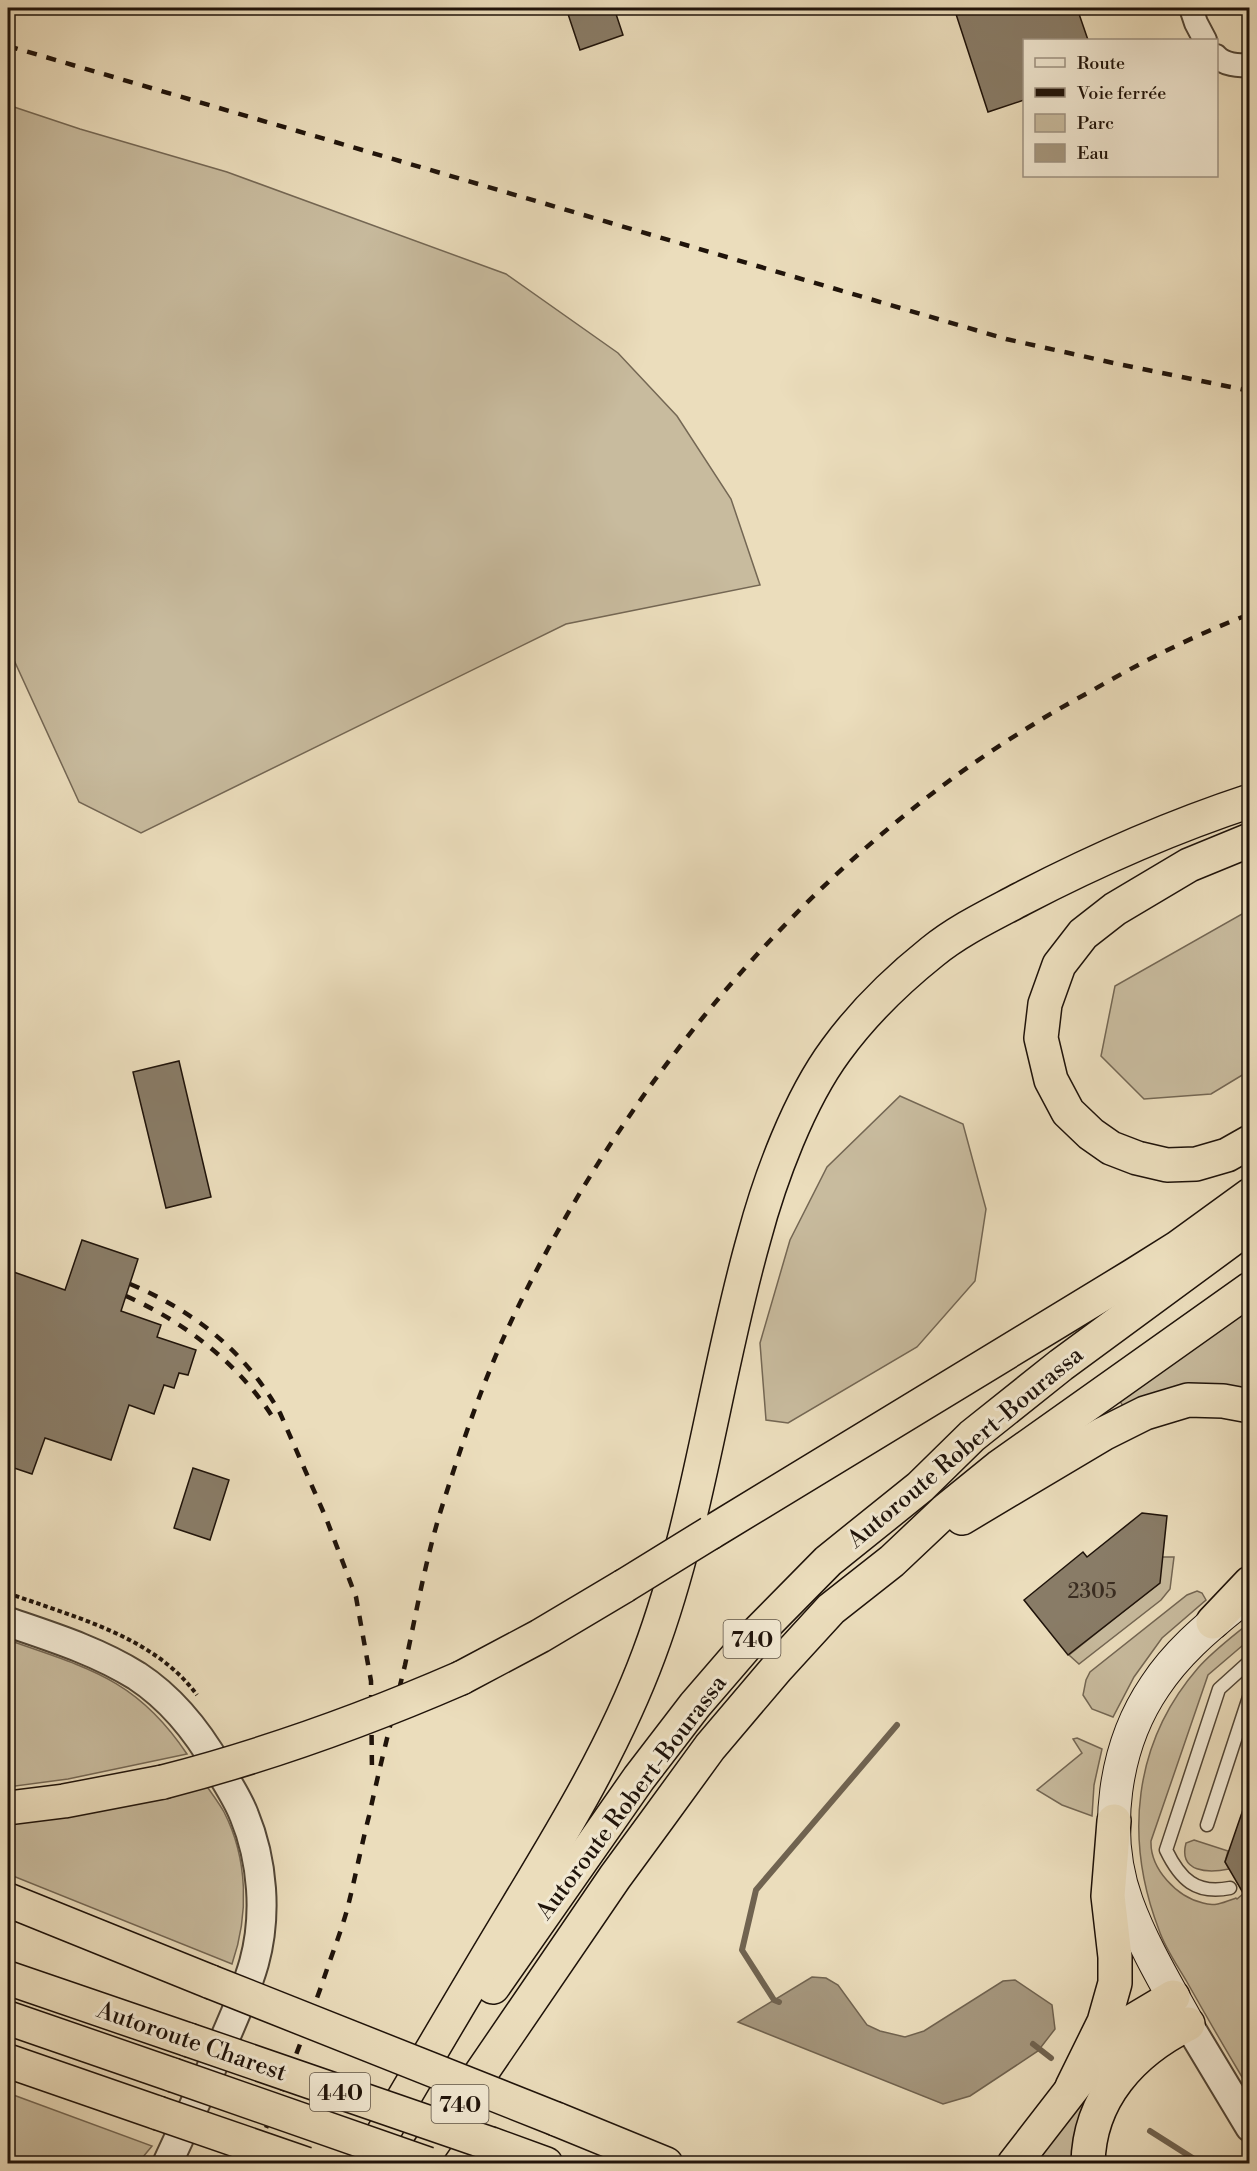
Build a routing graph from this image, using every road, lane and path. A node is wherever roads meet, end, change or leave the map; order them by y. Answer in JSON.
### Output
{"nodes":[{"id":1,"x":1191,"y":8,"type":"edge"},
{"id":2,"x":1204,"y":39,"type":"edge"},
{"id":3,"x":1218,"y":58,"type":"edge"},
{"id":4,"x":1250,"y":64,"type":"edge"},
{"id":5,"x":1250,"y":801,"type":"edge"},
{"id":6,"x":1250,"y":840,"type":"edge"},
{"id":7,"x":1250,"y":1142,"type":"edge"},
{"id":8,"x":1250,"y":1195,"type":"edge"},
{"id":9,"x":1250,"y":1227,"type":"edge"},
{"id":10,"x":1250,"y":1289,"type":"edge"},
{"id":11,"x":1250,"y":1406,"type":"edge"},
{"id":12,"x":891,"y":1561,"type":"junction"},
{"id":13,"x":1250,"y":1583,"type":"edge"},
{"id":14,"x":1250,"y":1592,"type":"edge"},
{"id":15,"x":8,"y":1593,"type":"edge"},
{"id":16,"x":8,"y":1622,"type":"edge"},
{"id":17,"x":1213,"y":1622,"type":"junction"},
{"id":18,"x":1250,"y":1661,"type":"edge"},
{"id":19,"x":1250,"y":1694,"type":"edge"},
{"id":20,"x":199,"y":1698,"type":"dead end"},
{"id":21,"x":8,"y":1808,"type":"edge"},
{"id":22,"x":1114,"y":1821,"type":"junction"},
{"id":23,"x":1207,"y":1825,"type":"dead end"},
{"id":24,"x":1230,"y":1888,"type":"dead end"},
{"id":25,"x":8,"y":1900,"type":"edge"},
{"id":26,"x":8,"y":1978,"type":"edge"},
{"id":27,"x":1180,"y":2010,"type":"junction"},
{"id":28,"x":8,"y":2018,"type":"edge"},
{"id":29,"x":500,"y":2045,"type":"junction"},
{"id":30,"x":8,"y":2061,"type":"edge"},
{"id":31,"x":1072,"y":2087,"type":"junction"},
{"id":32,"x":1250,"y":2127,"type":"edge"},
{"id":33,"x":655,"y":2159,"type":"edge"},
{"id":34,"x":167,"y":2163,"type":"edge"},
{"id":35,"x":306,"y":2163,"type":"edge"},
{"id":36,"x":366,"y":2163,"type":"edge"},
{"id":37,"x":371,"y":2163,"type":"edge"},
{"id":38,"x":419,"y":2163,"type":"edge"},
{"id":39,"x":430,"y":2163,"type":"edge"},
{"id":40,"x":546,"y":2163,"type":"edge"},
{"id":41,"x":681,"y":2163,"type":"edge"},
{"id":42,"x":1014,"y":2163,"type":"edge"},
{"id":43,"x":1088,"y":2163,"type":"edge"}],
"edges":[{"from":1,"to":2,"type":"street"},
{"from":3,"to":4,"type":"street"},
{"from":5,"to":36,"type":"highway"},
{"from":6,"to":7,"type":"highway"},
{"from":8,"to":21,"type":"highway","bridge":true},
{"from":9,"to":37,"type":"highway","name":"Autoroute Robert-Bourassa","number":"740"},
{"from":10,"to":12,"type":"highway","name":"Autoroute Robert-Bourassa","number":"740"},
{"from":11,"to":12,"type":"highway"},
{"from":12,"to":29,"type":"highway","name":"Autoroute Robert-Bourassa","number":"740"},
{"from":13,"to":17,"type":"highway"},
{"from":14,"to":17,"type":"main road"},
{"from":15,"to":20,"type":"path"},
{"from":16,"to":34,"type":"street"},
{"from":17,"to":22,"type":"main road"},
{"from":18,"to":24,"type":"lane"},
{"from":19,"to":23,"type":"lane"},
{"from":22,"to":27,"type":"main road"},
{"from":22,"to":31,"type":"highway"},
{"from":25,"to":33,"type":"highway","bridge":true},
{"from":26,"to":40,"type":"highway","name":"Autoroute Charest","number":"440","bridge":true},
{"from":27,"to":31,"type":"highway"},
{"from":27,"to":32,"type":"street"},
{"from":27,"to":43,"type":"highway"},
{"from":28,"to":39,"type":"highway","name":"Autoroute Charest","number":"440","bridge":true},
{"from":29,"to":38,"type":"highway","name":"Autoroute Robert-Bourassa","number":"740"},
{"from":29,"to":39,"type":"highway"},
{"from":30,"to":35,"type":"highway","bridge":true},
{"from":31,"to":42,"type":"highway"},
{"from":33,"to":41,"type":"highway"}]}
